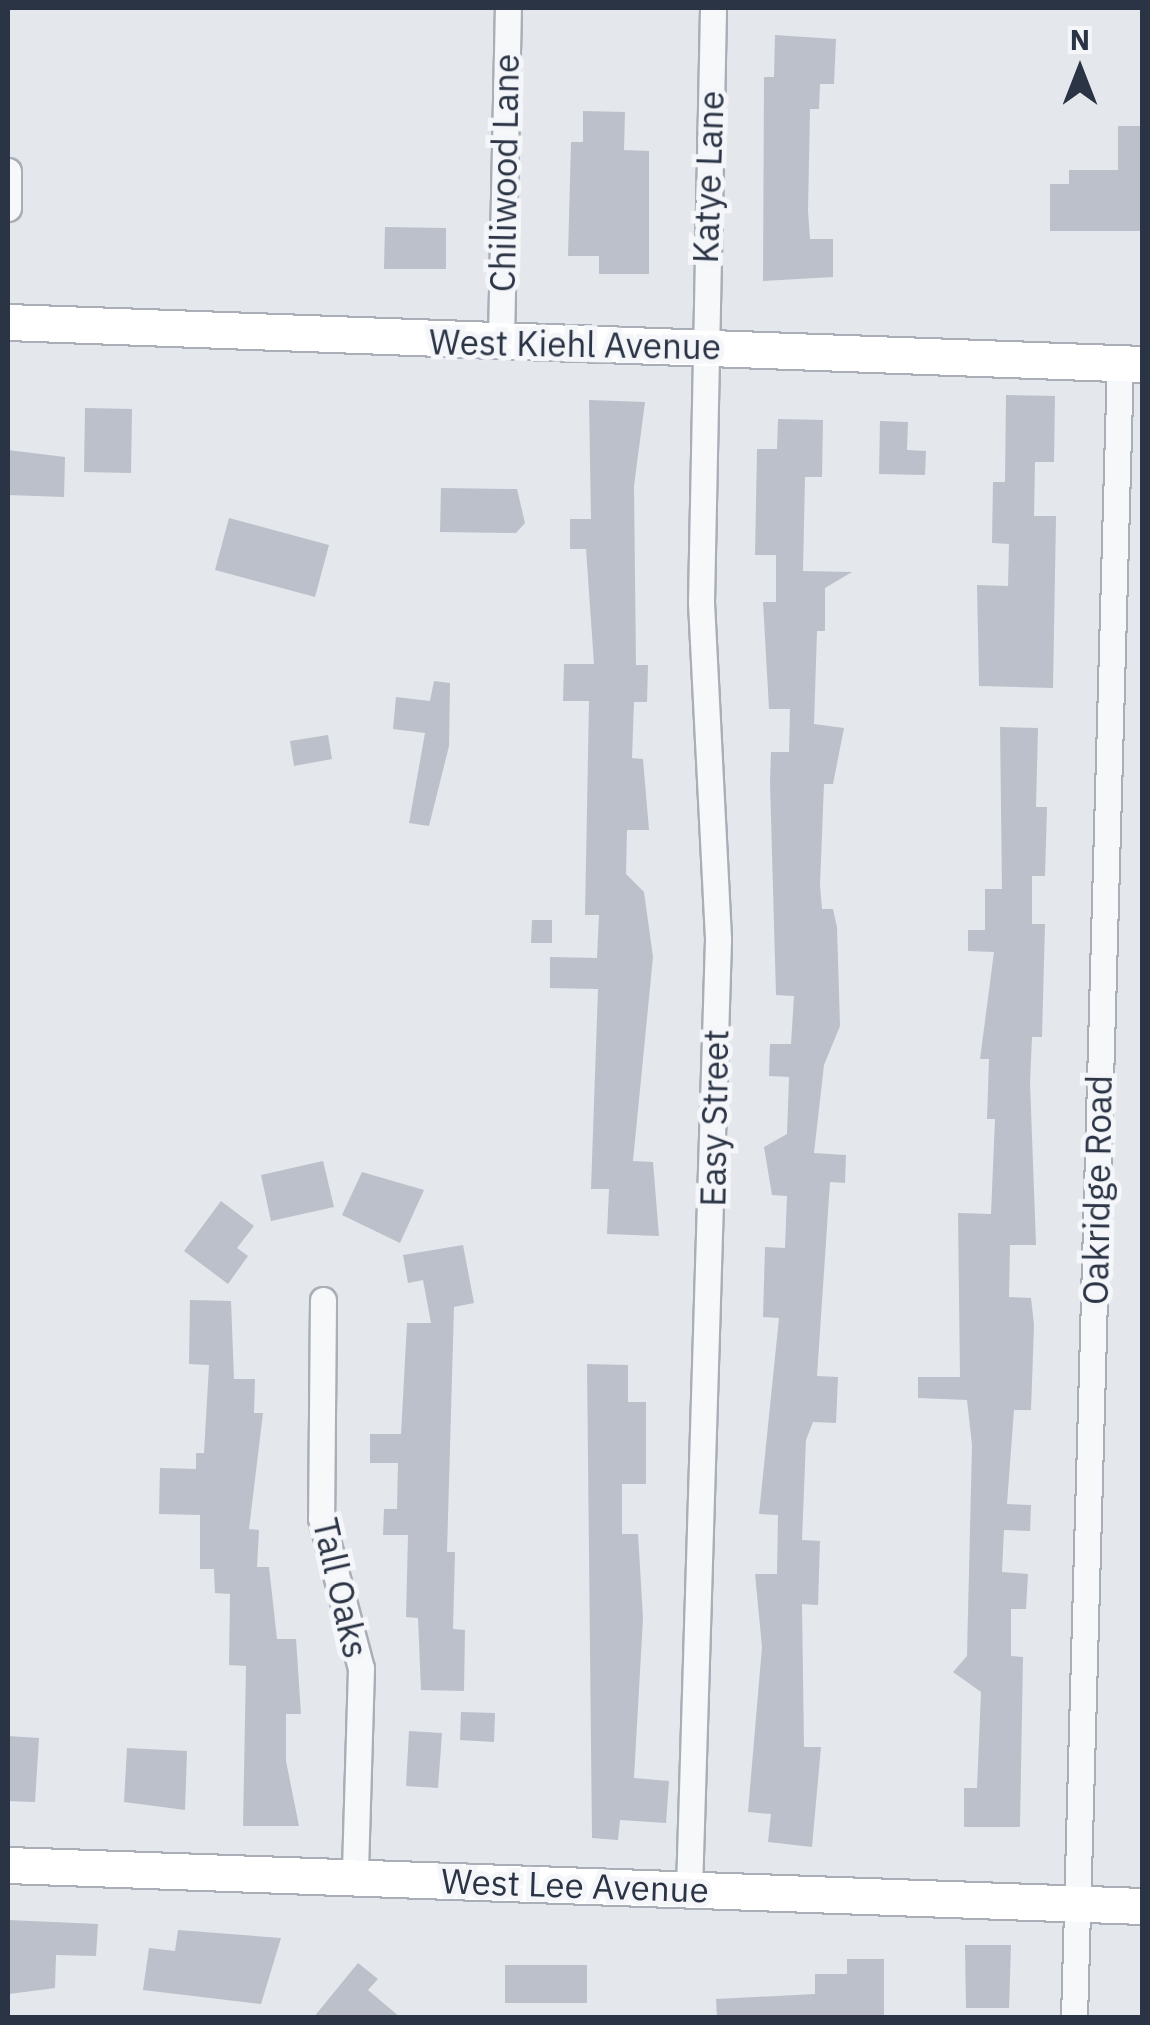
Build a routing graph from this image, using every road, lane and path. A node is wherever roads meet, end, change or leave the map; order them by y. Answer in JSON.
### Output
{"nodes":[{"id":1,"x":508,"y":8,"type":"edge"},
{"id":2,"x":713,"y":8,"type":"edge"},
{"id":3,"x":8,"y":172,"type":"edge"},
{"id":4,"x":8,"y":208,"type":"edge"},
{"id":5,"x":8,"y":322,"type":"edge"},
{"id":6,"x":501,"y":340,"type":"junction"},
{"id":7,"x":700,"y":346,"type":"junction"},
{"id":8,"x":1132,"y":364,"type":"edge"},
{"id":9,"x":324,"y":1300,"type":"dead end"},
{"id":10,"x":8,"y":1865,"type":"edge"},
{"id":11,"x":355,"y":1876,"type":"junction"},
{"id":12,"x":689,"y":1889,"type":"junction"},
{"id":13,"x":1076,"y":1902,"type":"junction"},
{"id":14,"x":1142,"y":1906,"type":"edge"},
{"id":15,"x":1074,"y":2018,"type":"edge"}],
"edges":[{"from":1,"to":6,"type":"street","name":"Chiliwood Lane"},
{"from":2,"to":7,"type":"street","name":"Katye Lane"},
{"from":3,"to":4,"type":"street"},
{"from":5,"to":6,"type":"street","name":"West Kiehl Avenue"},
{"from":6,"to":7,"type":"street","name":"West Kiehl Avenue"},
{"from":7,"to":8,"type":"street","name":"West Kiehl Avenue"},
{"from":7,"to":12,"type":"street","name":"Easy Street"},
{"from":8,"to":13,"type":"street","name":"Oakridge Road"},
{"from":9,"to":11,"type":"street","name":"Tall Oaks"},
{"from":10,"to":11,"type":"street","name":"West Lee Avenue"},
{"from":11,"to":12,"type":"street","name":"West Lee Avenue"},
{"from":12,"to":13,"type":"street","name":"West Lee Avenue"},
{"from":13,"to":14,"type":"street","name":"West Lee Avenue"},
{"from":13,"to":15,"type":"street","name":"Oakridge Road"}]}
